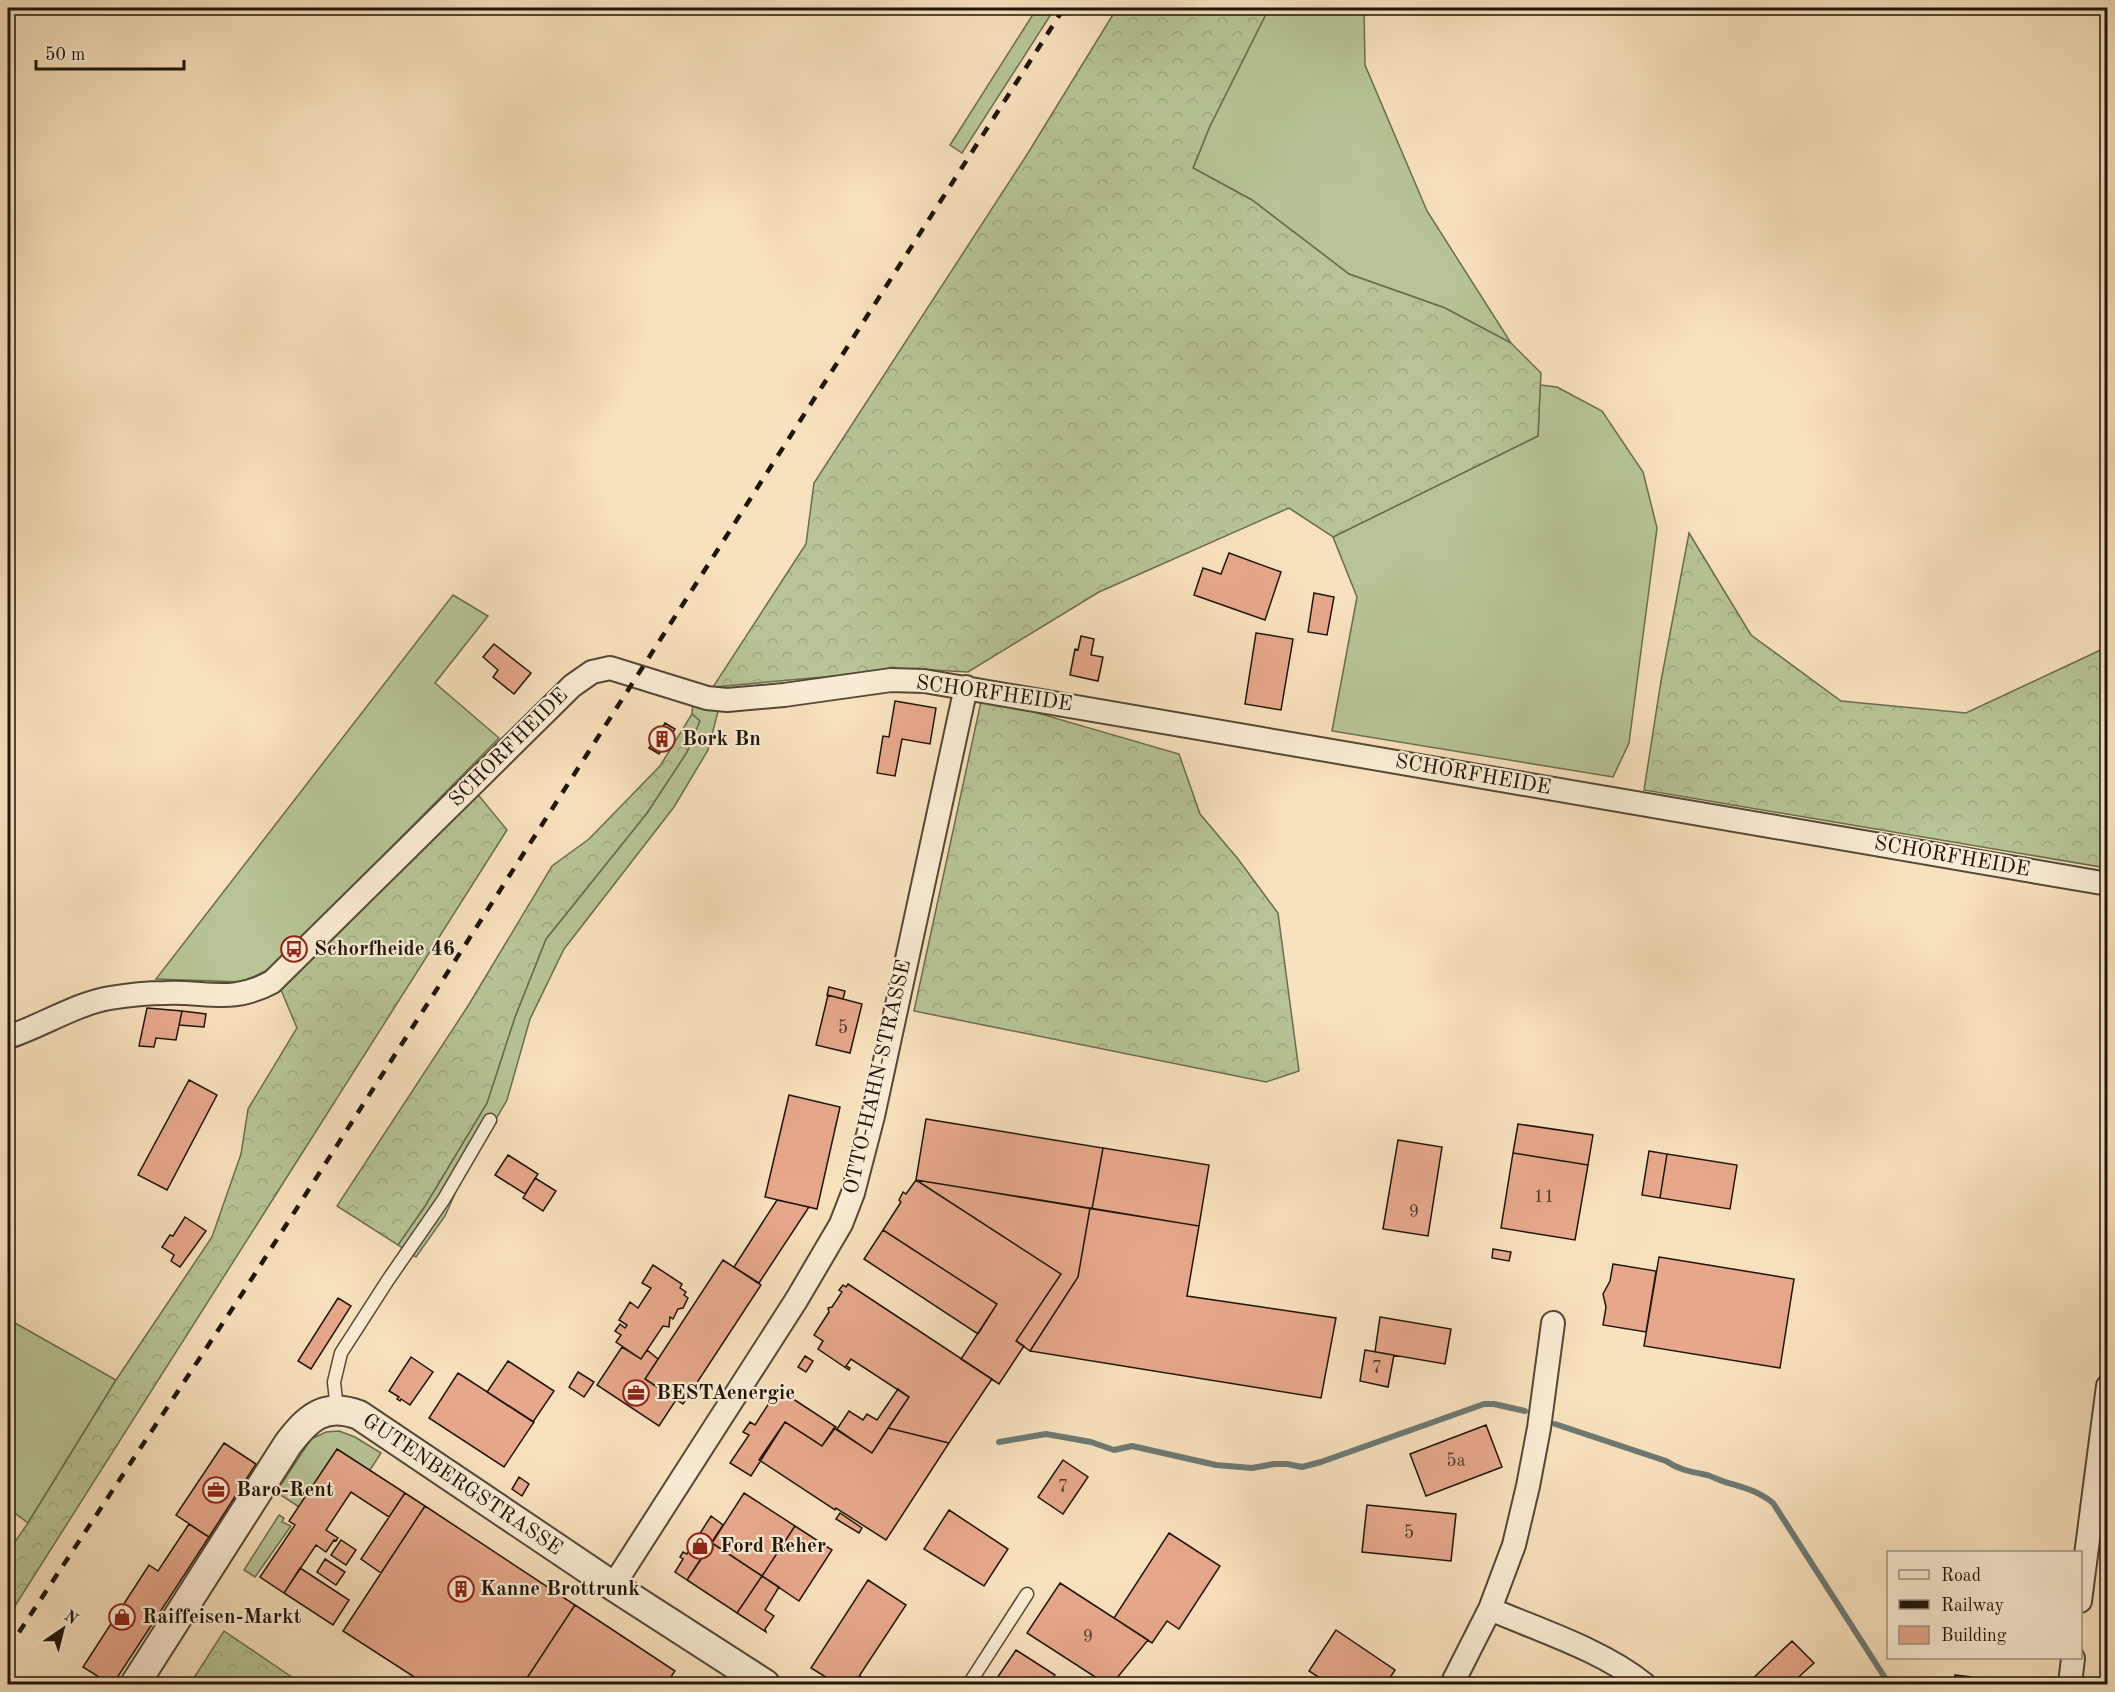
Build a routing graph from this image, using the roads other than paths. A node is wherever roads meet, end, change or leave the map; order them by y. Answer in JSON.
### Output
{"nodes":[{"id":1,"x":966,"y":687,"type":"junction"},
{"id":2,"x":2108,"y":884,"type":"edge"},
{"id":3,"x":8,"y":1037,"type":"edge"},
{"id":4,"x":490,"y":1120,"type":"dead end"},
{"id":5,"x":1553,"y":1323,"type":"dead end"},
{"id":6,"x":2108,"y":1386,"type":"edge"},
{"id":7,"x":337,"y":1410,"type":"junction"},
{"id":8,"x":613,"y":1586,"type":"junction"},
{"id":9,"x":2082,"y":1586,"type":"edge"},
{"id":10,"x":1027,"y":1594,"type":"dead end"},
{"id":11,"x":1490,"y":1609,"type":"junction"},
{"id":12,"x":2073,"y":1659,"type":"edge"},
{"id":13,"x":135,"y":1684,"type":"edge"},
{"id":14,"x":765,"y":1684,"type":"edge"},
{"id":15,"x":969,"y":1684,"type":"edge"},
{"id":16,"x":1452,"y":1684,"type":"edge"},
{"id":17,"x":1644,"y":1684,"type":"edge"},
{"id":18,"x":2070,"y":1684,"type":"edge"}],
"edges":[{"from":1,"to":2,"type":"street","name":"SCHORFHEIDE"},
{"from":1,"to":3,"type":"street","name":"SCHORFHEIDE"},
{"from":1,"to":8,"type":"street","name":"OTTO-HAHN-STRASSE"},
{"from":4,"to":7,"type":"lane"},
{"from":5,"to":11,"type":"street"},
{"from":6,"to":9,"type":"street"},
{"from":7,"to":8,"type":"street","name":"GUTENBERGSTRASSE"},
{"from":7,"to":13,"type":"street"},
{"from":8,"to":14,"type":"street","name":"GUTENBERGSTRASSE"},
{"from":10,"to":15,"type":"lane"},
{"from":11,"to":16,"type":"street"},
{"from":11,"to":17,"type":"street"},
{"from":12,"to":18,"type":"street"}]}
